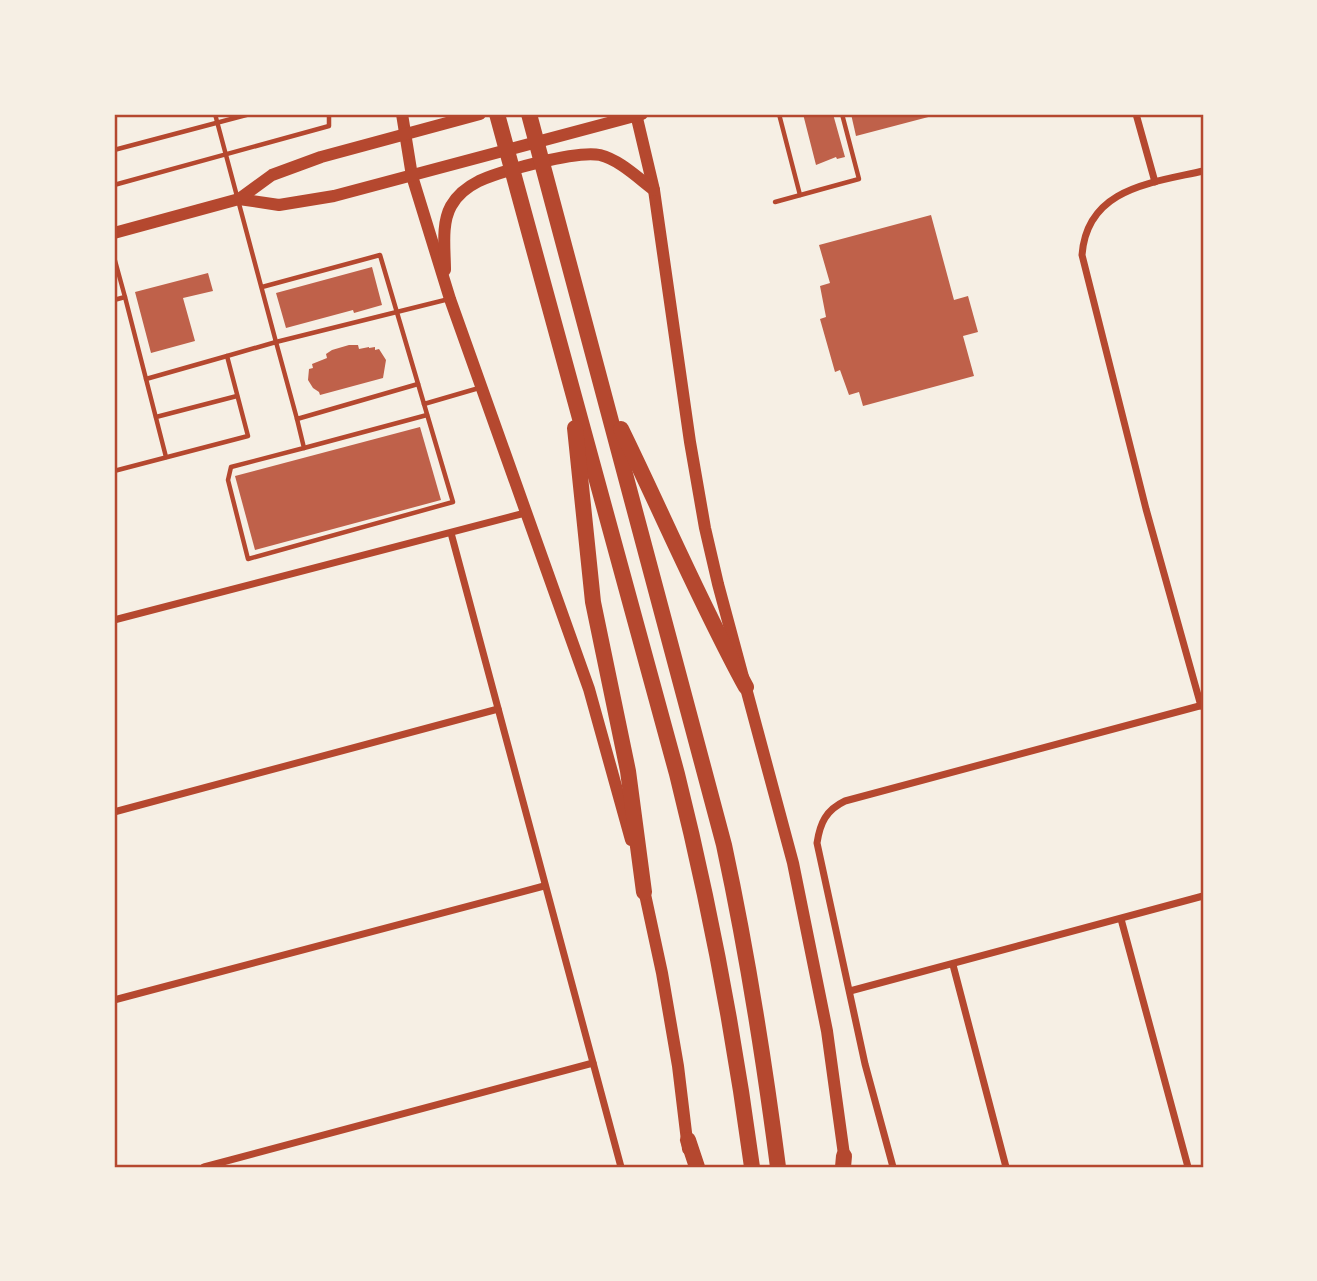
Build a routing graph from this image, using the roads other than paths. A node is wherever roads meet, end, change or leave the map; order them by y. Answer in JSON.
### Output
{"nodes":[{"id":1,"x":215,"y":114,"type":"edge"},
{"id":2,"x":250,"y":114,"type":"edge"},
{"id":3,"x":329,"y":114,"type":"edge"},
{"id":4,"x":402,"y":114,"type":"edge"},
{"id":5,"x":480,"y":114,"type":"edge"},
{"id":6,"x":498,"y":114,"type":"edge"},
{"id":7,"x":529,"y":114,"type":"edge"},
{"id":8,"x":638,"y":114,"type":"edge"},
{"id":9,"x":779,"y":114,"type":"edge"},
{"id":10,"x":842,"y":114,"type":"edge"},
{"id":11,"x":1136,"y":114,"type":"edge"},
{"id":12,"x":217,"y":122,"type":"junction"},
{"id":13,"x":404,"y":134,"type":"junction"},
{"id":14,"x":114,"y":150,"type":"edge"},
{"id":15,"x":226,"y":154,"type":"junction"},
{"id":16,"x":1203,"y":171,"type":"edge"},
{"id":17,"x":412,"y":176,"type":"junction"},
{"id":18,"x":1155,"y":182,"type":"junction"},
{"id":19,"x":114,"y":185,"type":"edge"},
{"id":20,"x":654,"y":190,"type":"junction"},
{"id":21,"x":800,"y":195,"type":"junction"},
{"id":22,"x":239,"y":199,"type":"junction"},
{"id":23,"x":775,"y":202,"type":"dead end"},
{"id":24,"x":114,"y":233,"type":"edge"},
{"id":25,"x":114,"y":257,"type":"edge"},
{"id":26,"x":445,"y":281,"type":"junction"},
{"id":27,"x":262,"y":288,"type":"junction"},
{"id":28,"x":125,"y":297,"type":"junction"},
{"id":29,"x":450,"y":299,"type":"junction"},
{"id":30,"x":114,"y":300,"type":"edge"},
{"id":31,"x":397,"y":312,"type":"junction"},
{"id":32,"x":276,"y":342,"type":"junction"},
{"id":33,"x":227,"y":356,"type":"junction"},
{"id":34,"x":146,"y":379,"type":"junction"},
{"id":35,"x":570,"y":381,"type":"junction"},
{"id":36,"x":418,"y":384,"type":"junction"},
{"id":37,"x":480,"y":387,"type":"junction"},
{"id":38,"x":605,"y":395,"type":"junction"},
{"id":39,"x":237,"y":396,"type":"junction"},
{"id":40,"x":424,"y":404,"type":"junction"},
{"id":41,"x":427,"y":415,"type":"junction"},
{"id":42,"x":156,"y":417,"type":"junction"},
{"id":43,"x":297,"y":419,"type":"junction"},
{"id":44,"x":304,"y":448,"type":"junction"},
{"id":45,"x":166,"y":457,"type":"junction"},
{"id":46,"x":114,"y":471,"type":"edge"},
{"id":47,"x":525,"y":513,"type":"junction"},
{"id":48,"x":451,"y":533,"type":"junction"},
{"id":49,"x":114,"y":620,"type":"edge"},
{"id":50,"x":746,"y":687,"type":"junction"},
{"id":51,"x":1202,"y":705,"type":"edge"},
{"id":52,"x":498,"y":709,"type":"junction"},
{"id":53,"x":114,"y":812,"type":"edge"},
{"id":54,"x":544,"y":886,"type":"junction"},
{"id":55,"x":645,"y":892,"type":"junction"},
{"id":56,"x":1203,"y":896,"type":"edge"},
{"id":57,"x":1121,"y":919,"type":"junction"},
{"id":58,"x":953,"y":965,"type":"junction"},
{"id":59,"x":850,"y":991,"type":"junction"},
{"id":60,"x":114,"y":1000,"type":"edge"},
{"id":61,"x":593,"y":1063,"type":"junction"},
{"id":62,"x":688,"y":1140,"type":"junction"},
{"id":63,"x":844,"y":1163,"type":"edge"},
{"id":64,"x":204,"y":1167,"type":"edge"},
{"id":65,"x":621,"y":1167,"type":"edge"},
{"id":66,"x":689,"y":1167,"type":"edge"},
{"id":67,"x":697,"y":1167,"type":"edge"},
{"id":68,"x":751,"y":1167,"type":"edge"},
{"id":69,"x":778,"y":1167,"type":"edge"},
{"id":70,"x":893,"y":1167,"type":"edge"},
{"id":71,"x":1006,"y":1167,"type":"edge"},
{"id":72,"x":1188,"y":1167,"type":"edge"}],
"edges":[{"from":1,"to":12,"type":"lane"},
{"from":2,"to":12,"type":"lane"},
{"from":3,"to":15,"type":"lane"},
{"from":4,"to":13,"type":"main road"},
{"from":5,"to":13,"type":"main road"},
{"from":6,"to":35,"type":"highway"},
{"from":7,"to":38,"type":"highway"},
{"from":8,"to":17,"type":"main road"},
{"from":8,"to":20,"type":"main road"},
{"from":9,"to":21,"type":"lane"},
{"from":10,"to":21,"type":"lane"},
{"from":11,"to":18,"type":"street"},
{"from":12,"to":14,"type":"lane"},
{"from":12,"to":15,"type":"lane"},
{"from":13,"to":17,"type":"main road"},
{"from":13,"to":22,"type":"main road"},
{"from":15,"to":19,"type":"lane"},
{"from":15,"to":22,"type":"lane"},
{"from":16,"to":18,"type":"street"},
{"from":17,"to":22,"type":"main road"},
{"from":17,"to":26,"type":"main road"},
{"from":18,"to":51,"type":"street"},
{"from":20,"to":26,"type":"main road"},
{"from":20,"to":50,"type":"main road"},
{"from":21,"to":23,"type":"lane"},
{"from":22,"to":24,"type":"main road"},
{"from":22,"to":27,"type":"lane"},
{"from":25,"to":28,"type":"lane"},
{"from":26,"to":29,"type":"main road"},
{"from":27,"to":31,"type":"lane"},
{"from":27,"to":32,"type":"lane"},
{"from":28,"to":30,"type":"lane"},
{"from":28,"to":34,"type":"lane"},
{"from":29,"to":31,"type":"lane"},
{"from":29,"to":37,"type":"main road"},
{"from":31,"to":32,"type":"lane"},
{"from":31,"to":36,"type":"lane"},
{"from":32,"to":33,"type":"lane"},
{"from":32,"to":43,"type":"lane"},
{"from":33,"to":34,"type":"lane"},
{"from":33,"to":39,"type":"lane"},
{"from":34,"to":42,"type":"lane"},
{"from":35,"to":55,"type":"highway"},
{"from":35,"to":68,"type":"highway"},
{"from":36,"to":40,"type":"lane"},
{"from":36,"to":43,"type":"lane"},
{"from":37,"to":40,"type":"lane"},
{"from":37,"to":47,"type":"main road"},
{"from":38,"to":50,"type":"highway"},
{"from":38,"to":69,"type":"highway"},
{"from":39,"to":42,"type":"lane"},
{"from":39,"to":45,"type":"lane"},
{"from":40,"to":41,"type":"lane"},
{"from":41,"to":44,"type":"lane"},
{"from":41,"to":44,"type":"lane"},
{"from":42,"to":45,"type":"lane"},
{"from":43,"to":44,"type":"lane"},
{"from":45,"to":46,"type":"lane"},
{"from":47,"to":48,"type":"street"},
{"from":47,"to":55,"type":"main road"},
{"from":48,"to":49,"type":"street"},
{"from":48,"to":52,"type":"street"},
{"from":50,"to":63,"type":"main road"},
{"from":51,"to":59,"type":"street"},
{"from":52,"to":53,"type":"street"},
{"from":52,"to":54,"type":"street"},
{"from":54,"to":60,"type":"street"},
{"from":54,"to":61,"type":"street"},
{"from":55,"to":62,"type":"main road"},
{"from":56,"to":57,"type":"street"},
{"from":57,"to":58,"type":"street"},
{"from":57,"to":72,"type":"street"},
{"from":58,"to":59,"type":"street"},
{"from":58,"to":71,"type":"street"},
{"from":59,"to":70,"type":"street"},
{"from":61,"to":64,"type":"street"},
{"from":61,"to":65,"type":"street"},
{"from":62,"to":66,"type":"main road"},
{"from":62,"to":67,"type":"highway"}]}
